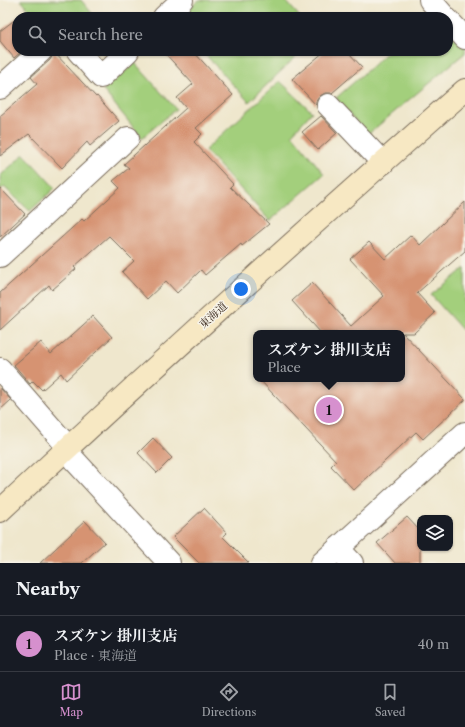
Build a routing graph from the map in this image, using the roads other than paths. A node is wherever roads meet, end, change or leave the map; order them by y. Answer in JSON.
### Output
{"nodes":[{"id":1,"x":182,"y":0,"type":"edge"},
{"id":2,"x":430,"y":0,"type":"edge"},
{"id":3,"x":169,"y":12,"type":"edge"},
{"id":4,"x":441,"y":12,"type":"edge"},
{"id":5,"x":453,"y":25,"type":"edge"},
{"id":6,"x":465,"y":38,"type":"edge"},
{"id":7,"x":35,"y":56,"type":"edge"},
{"id":8,"x":82,"y":56,"type":"edge"},
{"id":9,"x":123,"y":56,"type":"edge"},
{"id":10,"x":0,"y":88,"type":"edge"},
{"id":11,"x":465,"y":90,"type":"edge"},
{"id":12,"x":328,"y":105,"type":"dead end"},
{"id":13,"x":128,"y":138,"type":"dead end"},
{"id":14,"x":383,"y":163,"type":"junction"},
{"id":15,"x":0,"y":256,"type":"edge"},
{"id":16,"x":0,"y":369,"type":"edge"},
{"id":17,"x":465,"y":433,"type":"edge"},
{"id":18,"x":67,"y":449,"type":"junction"},
{"id":19,"x":0,"y":511,"type":"edge"},
{"id":20,"x":345,"y":556,"type":"edge"},
{"id":21,"x":169,"y":563,"type":"edge"},
{"id":22,"x":322,"y":563,"type":"edge"}],
"edges":[{"from":1,"to":3,"type":"street"},
{"from":2,"to":4,"type":"street"},
{"from":5,"to":6,"type":"street"},
{"from":7,"to":10,"type":"street"},
{"from":8,"to":9,"type":"street"},
{"from":11,"to":14,"type":"main road","name":"東海道"},
{"from":12,"to":14,"type":"street"},
{"from":13,"to":15,"type":"street"},
{"from":14,"to":18,"type":"main road","name":"東海道"},
{"from":16,"to":18,"type":"street"},
{"from":17,"to":20,"type":"street"},
{"from":18,"to":19,"type":"main road","name":"東海道"},
{"from":18,"to":21,"type":"street"},
{"from":20,"to":22,"type":"street"}]}
